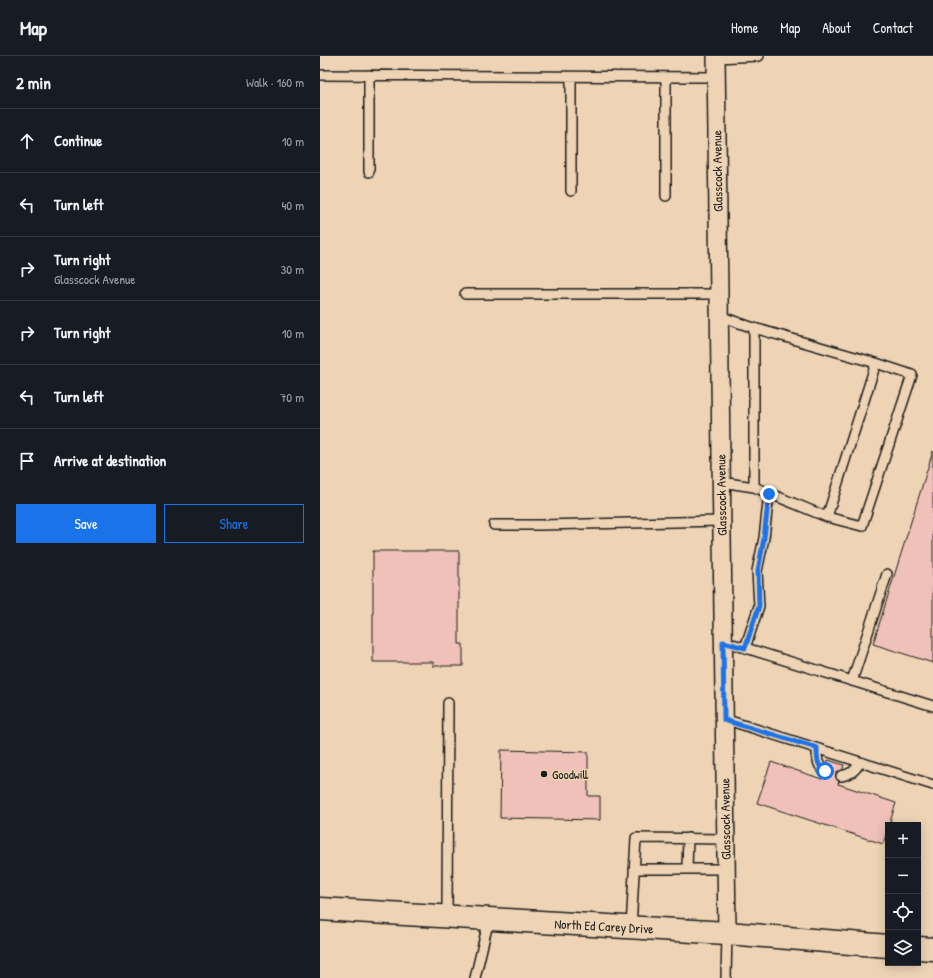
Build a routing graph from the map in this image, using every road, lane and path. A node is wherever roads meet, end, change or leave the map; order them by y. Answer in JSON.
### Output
{"nodes":[{"id":1,"x":759,"y":56,"type":"edge"},
{"id":2,"x":716,"y":57,"type":"edge"},
{"id":3,"x":320,"y":75,"type":"edge"},
{"id":4,"x":369,"y":75,"type":"junction"},
{"id":5,"x":571,"y":76,"type":"junction"},
{"id":6,"x":666,"y":77,"type":"junction"},
{"id":7,"x":716,"y":77,"type":"junction"},
{"id":8,"x":369,"y":172,"type":"dead end"},
{"id":9,"x":571,"y":191,"type":"dead end"},
{"id":10,"x":666,"y":196,"type":"dead end"},
{"id":11,"x":466,"y":294,"type":"dead end"},
{"id":12,"x":718,"y":294,"type":"junction"},
{"id":13,"x":719,"y":316,"type":"junction"},
{"id":14,"x":754,"y":328,"type":"junction"},
{"id":15,"x":876,"y":363,"type":"junction"},
{"id":16,"x":721,"y":482,"type":"junction"},
{"id":17,"x":754,"y":487,"type":"junction"},
{"id":18,"x":769,"y":494,"type":"junction"},
{"id":19,"x":827,"y":517,"type":"junction"},
{"id":20,"x":721,"y":521,"type":"junction"},
{"id":21,"x":494,"y":525,"type":"dead end"},
{"id":22,"x":888,"y":574,"type":"dead end"},
{"id":23,"x":723,"y":642,"type":"junction"},
{"id":24,"x":745,"y":648,"type":"junction"},
{"id":25,"x":852,"y":681,"type":"junction"},
{"id":26,"x":448,"y":703,"type":"dead end"},
{"id":27,"x":933,"y":706,"type":"edge"},
{"id":28,"x":724,"y":720,"type":"junction"},
{"id":29,"x":817,"y":748,"type":"junction"},
{"id":30,"x":860,"y":762,"type":"junction"},
{"id":31,"x":825,"y":771,"type":"dead end"},
{"id":32,"x":840,"y":776,"type":"dead end"},
{"id":33,"x":933,"y":785,"type":"edge"},
{"id":34,"x":688,"y":838,"type":"junction"},
{"id":35,"x":726,"y":839,"type":"junction"},
{"id":36,"x":634,"y":869,"type":"junction"},
{"id":37,"x":687,"y":869,"type":"junction"},
{"id":38,"x":726,"y":870,"type":"junction"},
{"id":39,"x":320,"y":910,"type":"edge"},
{"id":40,"x":447,"y":917,"type":"junction"},
{"id":41,"x":489,"y":919,"type":"junction"},
{"id":42,"x":630,"y":928,"type":"junction"},
{"id":43,"x":727,"y":933,"type":"junction"},
{"id":44,"x":885,"y":946,"type":"edge"},
{"id":45,"x":921,"y":948,"type":"edge"},
{"id":46,"x":933,"y":949,"type":"edge"},
{"id":47,"x":475,"y":978,"type":"edge"},
{"id":48,"x":726,"y":978,"type":"edge"}],
"edges":[{"from":1,"to":2,"type":"lane"},
{"from":2,"to":7,"type":"street","name":"Glasscock Avenue"},
{"from":3,"to":4,"type":"lane"},
{"from":4,"to":5,"type":"lane"},
{"from":4,"to":8,"type":"lane"},
{"from":5,"to":6,"type":"lane"},
{"from":5,"to":9,"type":"lane"},
{"from":6,"to":7,"type":"lane"},
{"from":6,"to":10,"type":"lane"},
{"from":7,"to":12,"type":"street","name":"Glasscock Avenue"},
{"from":11,"to":12,"type":"lane"},
{"from":12,"to":13,"type":"street","name":"Glasscock Avenue"},
{"from":13,"to":14,"type":"lane"},
{"from":13,"to":16,"type":"street","name":"Glasscock Avenue"},
{"from":14,"to":15,"type":"lane"},
{"from":14,"to":17,"type":"lane"},
{"from":15,"to":19,"type":"lane"},
{"from":15,"to":19,"type":"lane"},
{"from":16,"to":17,"type":"lane"},
{"from":16,"to":20,"type":"street","name":"Glasscock Avenue"},
{"from":17,"to":18,"type":"lane"},
{"from":18,"to":19,"type":"lane"},
{"from":18,"to":24,"type":"lane"},
{"from":20,"to":21,"type":"lane"},
{"from":20,"to":23,"type":"street","name":"Glasscock Avenue"},
{"from":22,"to":25,"type":"lane"},
{"from":23,"to":24,"type":"lane"},
{"from":23,"to":28,"type":"street","name":"Glasscock Avenue"},
{"from":24,"to":25,"type":"lane"},
{"from":25,"to":27,"type":"lane"},
{"from":26,"to":40,"type":"lane"},
{"from":28,"to":29,"type":"lane"},
{"from":28,"to":35,"type":"street","name":"Glasscock Avenue"},
{"from":29,"to":30,"type":"lane"},
{"from":29,"to":31,"type":"lane"},
{"from":30,"to":32,"type":"lane"},
{"from":30,"to":33,"type":"lane"},
{"from":34,"to":35,"type":"lane"},
{"from":34,"to":36,"type":"lane"},
{"from":34,"to":37,"type":"lane"},
{"from":35,"to":38,"type":"street","name":"Glasscock Avenue"},
{"from":36,"to":37,"type":"lane"},
{"from":36,"to":42,"type":"lane"},
{"from":37,"to":38,"type":"lane"},
{"from":38,"to":43,"type":"street","name":"Glasscock Avenue"},
{"from":39,"to":40,"type":"main road","name":"North Ed Carey Drive"},
{"from":40,"to":41,"type":"main road","name":"North Ed Carey Drive"},
{"from":41,"to":42,"type":"main road","name":"North Ed Carey Drive"},
{"from":41,"to":47,"type":"lane"},
{"from":42,"to":43,"type":"main road","name":"North Ed Carey Drive"},
{"from":43,"to":44,"type":"main road","name":"North Ed Carey Drive"},
{"from":43,"to":48,"type":"lane"},
{"from":45,"to":46,"type":"main road"}]}
